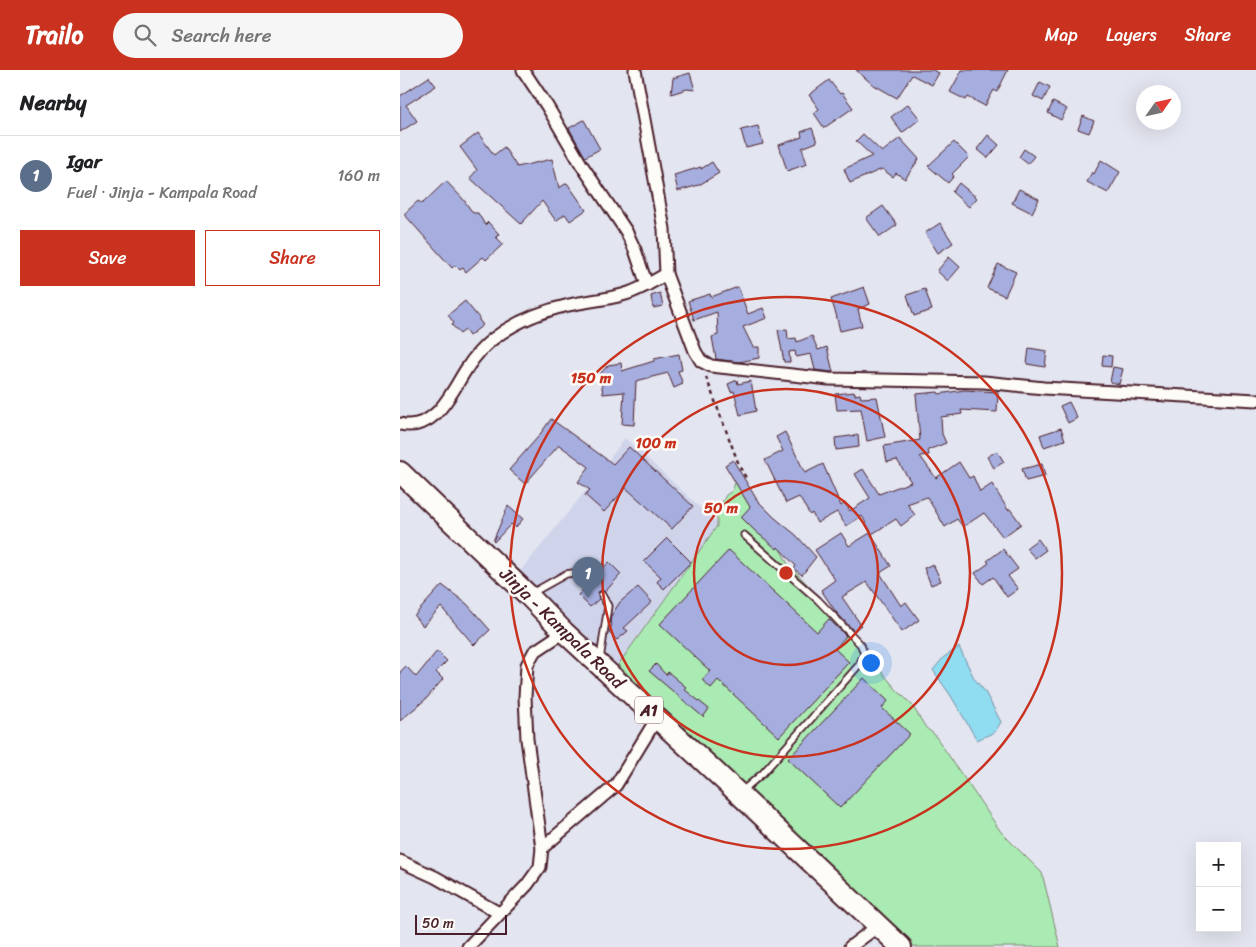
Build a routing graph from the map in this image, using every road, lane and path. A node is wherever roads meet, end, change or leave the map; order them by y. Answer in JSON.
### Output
{"nodes":[{"id":1,"x":524,"y":70,"type":"edge"},
{"id":2,"x":635,"y":70,"type":"edge"},
{"id":3,"x":666,"y":274,"type":"junction"},
{"id":4,"x":647,"y":285,"type":"junction"},
{"id":5,"x":700,"y":361,"type":"junction"},
{"id":6,"x":1256,"y":400,"type":"edge"},
{"id":7,"x":400,"y":424,"type":"edge"},
{"id":8,"x":400,"y":472,"type":"edge"},
{"id":9,"x":746,"y":478,"type":"dead end"},
{"id":10,"x":744,"y":535,"type":"dead end"},
{"id":11,"x":589,"y":583,"type":"dead end"},
{"id":12,"x":528,"y":595,"type":"junction"},
{"id":13,"x":602,"y":596,"type":"dead end"},
{"id":14,"x":564,"y":632,"type":"junction"},
{"id":15,"x":599,"y":664,"type":"junction"},
{"id":16,"x":657,"y":718,"type":"junction"},
{"id":17,"x":739,"y":794,"type":"junction"},
{"id":18,"x":542,"y":848,"type":"junction"},
{"id":19,"x":400,"y":861,"type":"edge"},
{"id":20,"x":498,"y":913,"type":"junction"},
{"id":21,"x":878,"y":926,"type":"junction"},
{"id":22,"x":468,"y":947,"type":"edge"},
{"id":23,"x":850,"y":947,"type":"edge"},
{"id":24,"x":901,"y":947,"type":"edge"}],
"edges":[{"from":1,"to":4,"type":"street"},
{"from":2,"to":3,"type":"street"},
{"from":3,"to":4,"type":"street"},
{"from":3,"to":5,"type":"street"},
{"from":4,"to":7,"type":"street"},
{"from":5,"to":6,"type":"street"},
{"from":5,"to":9,"type":"path"},
{"from":8,"to":12,"type":"highway","name":"Jinja - Kampala Road","number":"A1"},
{"from":10,"to":17,"type":"lane"},
{"from":11,"to":12,"type":"lane"},
{"from":12,"to":14,"type":"highway","name":"Jinja - Kampala Road","number":"A1"},
{"from":13,"to":15,"type":"lane"},
{"from":14,"to":15,"type":"highway","name":"Jinja - Kampala Road","number":"A1"},
{"from":14,"to":18,"type":"street"},
{"from":15,"to":16,"type":"highway","name":"Jinja - Kampala Road","number":"A1"},
{"from":16,"to":17,"type":"highway","name":"Jinja - Kampala Road","number":"A1"},
{"from":16,"to":18,"type":"street"},
{"from":17,"to":21,"type":"highway","name":"Jinja - Kampala Road","number":"A1"},
{"from":18,"to":20,"type":"street"},
{"from":19,"to":20,"type":"street"},
{"from":20,"to":22,"type":"street"},
{"from":21,"to":23,"type":"street"},
{"from":21,"to":24,"type":"highway","name":"Jinja - Kampala Road","number":"A1"}]}
